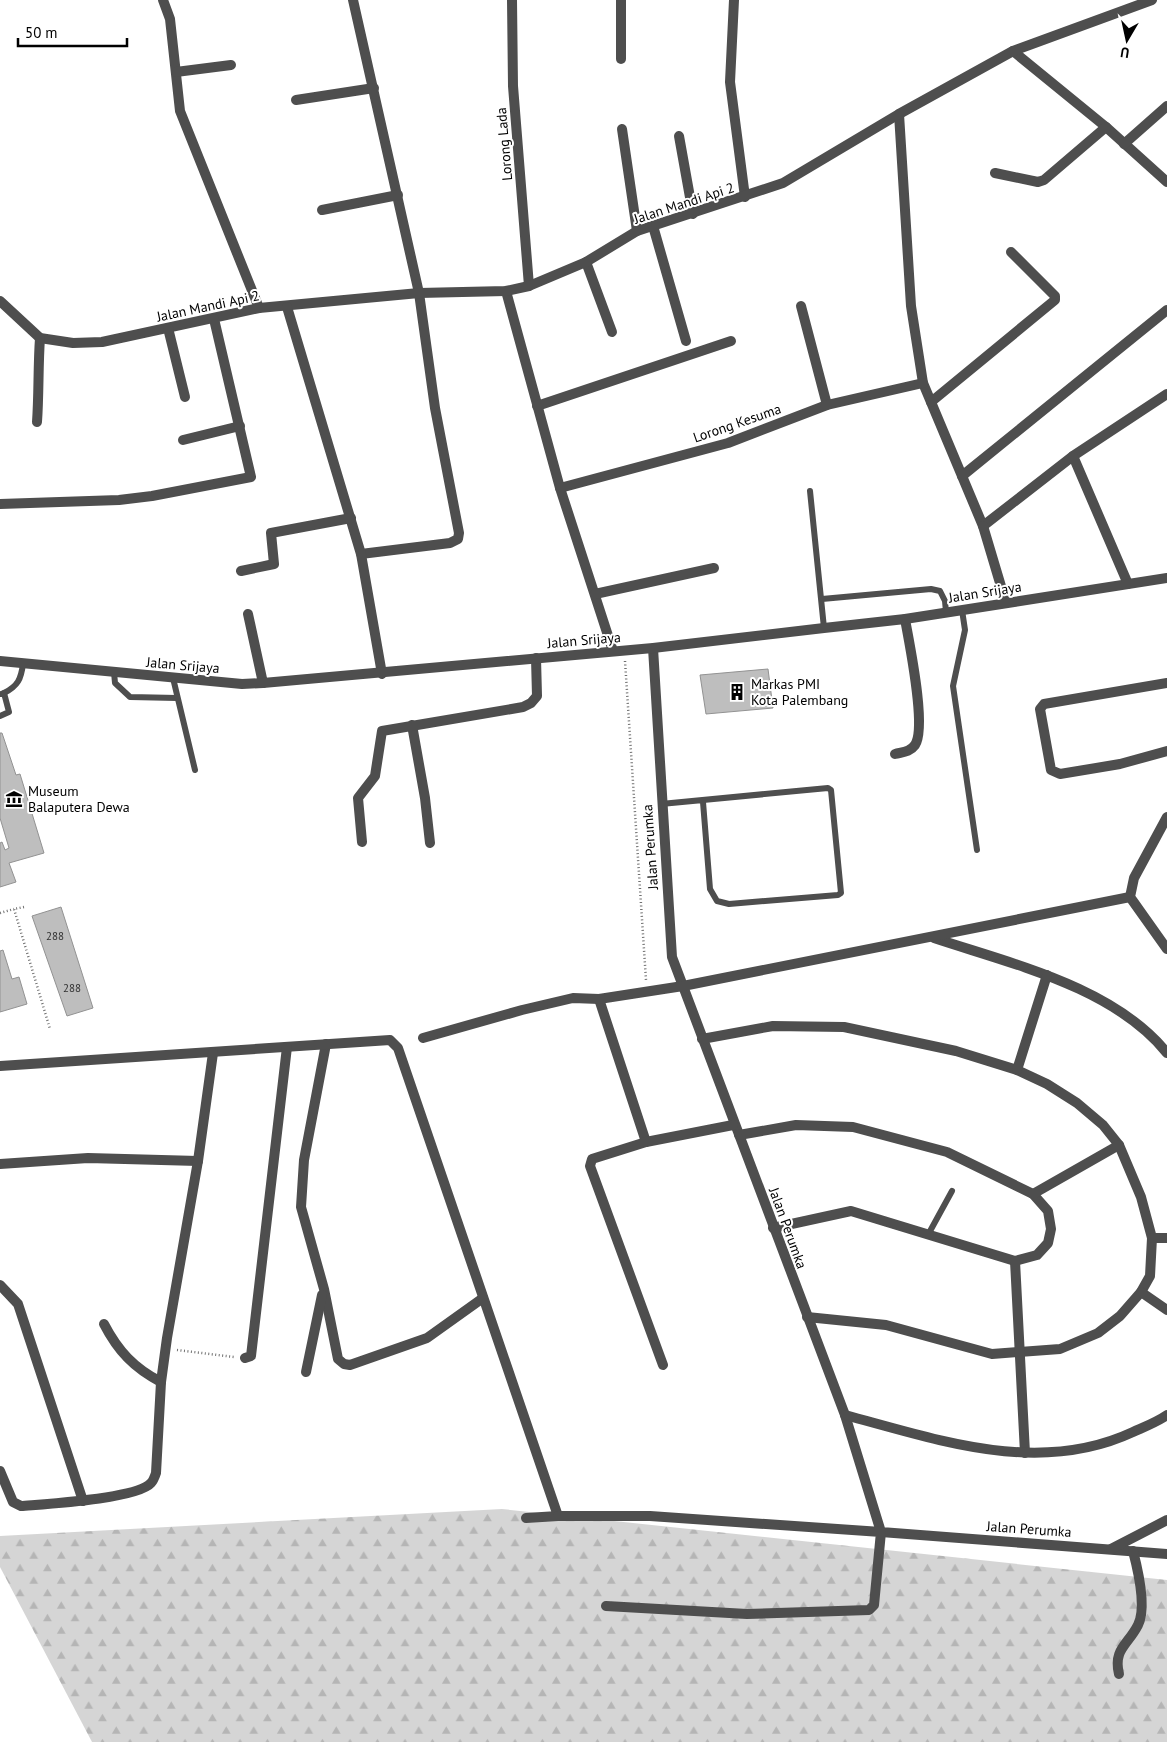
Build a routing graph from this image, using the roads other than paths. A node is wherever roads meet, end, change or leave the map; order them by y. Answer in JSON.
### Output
{"nodes":[{"id":1,"x":163,"y":0,"type":"edge"},
{"id":2,"x":353,"y":0,"type":"edge"},
{"id":3,"x":512,"y":0,"type":"edge"},
{"id":4,"x":621,"y":0,"type":"edge"},
{"id":5,"x":734,"y":0,"type":"edge"},
{"id":6,"x":1152,"y":0,"type":"edge"},
{"id":7,"x":1014,"y":51,"type":"junction"},
{"id":8,"x":621,"y":59,"type":"dead end"},
{"id":9,"x":231,"y":65,"type":"dead end"},
{"id":10,"x":176,"y":72,"type":"junction"},
{"id":11,"x":374,"y":88,"type":"junction"},
{"id":12,"x":296,"y":100,"type":"dead end"},
{"id":13,"x":1167,"y":106,"type":"edge"},
{"id":14,"x":899,"y":114,"type":"junction"},
{"id":15,"x":1106,"y":127,"type":"junction"},
{"id":16,"x":622,"y":129,"type":"dead end"},
{"id":17,"x":679,"y":136,"type":"dead end"},
{"id":18,"x":1124,"y":144,"type":"junction"},
{"id":19,"x":995,"y":173,"type":"dead end"},
{"id":20,"x":1167,"y":182,"type":"edge"},
{"id":21,"x":398,"y":195,"type":"junction"},
{"id":22,"x":745,"y":197,"type":"junction"},
{"id":23,"x":322,"y":210,"type":"dead end"},
{"id":24,"x":693,"y":214,"type":"junction"},
{"id":25,"x":653,"y":226,"type":"junction"},
{"id":26,"x":637,"y":232,"type":"junction"},
{"id":27,"x":1011,"y":252,"type":"dead end"},
{"id":28,"x":586,"y":262,"type":"junction"},
{"id":29,"x":529,"y":286,"type":"junction"},
{"id":30,"x":506,"y":291,"type":"junction"},
{"id":31,"x":419,"y":293,"type":"junction"},
{"id":32,"x":0,"y":301,"type":"edge"},
{"id":33,"x":801,"y":306,"type":"dead end"},
{"id":34,"x":287,"y":307,"type":"junction"},
{"id":35,"x":259,"y":308,"type":"junction"},
{"id":36,"x":1167,"y":310,"type":"edge"},
{"id":37,"x":214,"y":319,"type":"junction"},
{"id":38,"x":168,"y":328,"type":"junction"},
{"id":39,"x":612,"y":332,"type":"dead end"},
{"id":40,"x":40,"y":338,"type":"junction"},
{"id":41,"x":686,"y":341,"type":"dead end"},
{"id":42,"x":731,"y":341,"type":"dead end"},
{"id":43,"x":923,"y":383,"type":"junction"},
{"id":44,"x":1167,"y":394,"type":"edge"},
{"id":45,"x":185,"y":398,"type":"dead end"},
{"id":46,"x":931,"y":402,"type":"junction"},
{"id":47,"x":827,"y":405,"type":"junction"},
{"id":48,"x":537,"y":406,"type":"junction"},
{"id":49,"x":37,"y":422,"type":"dead end"},
{"id":50,"x":240,"y":426,"type":"junction"},
{"id":51,"x":183,"y":440,"type":"dead end"},
{"id":52,"x":1073,"y":456,"type":"junction"},
{"id":53,"x":962,"y":476,"type":"junction"},
{"id":54,"x":560,"y":488,"type":"junction"},
{"id":55,"x":810,"y":491,"type":"dead end"},
{"id":56,"x":0,"y":504,"type":"edge"},
{"id":57,"x":352,"y":518,"type":"junction"},
{"id":58,"x":983,"y":526,"type":"junction"},
{"id":59,"x":361,"y":554,"type":"junction"},
{"id":60,"x":714,"y":568,"type":"dead end"},
{"id":61,"x":240,"y":571,"type":"dead end"},
{"id":62,"x":1167,"y":578,"type":"edge"},
{"id":63,"x":1128,"y":584,"type":"junction"},
{"id":64,"x":595,"y":594,"type":"junction"},
{"id":65,"x":822,"y":599,"type":"junction"},
{"id":66,"x":1006,"y":603,"type":"junction"},
{"id":67,"x":962,"y":610,"type":"junction"},
{"id":68,"x":946,"y":612,"type":"junction"},
{"id":69,"x":248,"y":614,"type":"dead end"},
{"id":70,"x":905,"y":618,"type":"junction"},
{"id":71,"x":824,"y":628,"type":"junction"},
{"id":72,"x":653,"y":648,"type":"junction"},
{"id":73,"x":613,"y":651,"type":"junction"},
{"id":74,"x":536,"y":658,"type":"junction"},
{"id":75,"x":0,"y":662,"type":"edge"},
{"id":76,"x":23,"y":664,"type":"junction"},
{"id":77,"x":114,"y":672,"type":"junction"},
{"id":78,"x":382,"y":674,"type":"junction"},
{"id":79,"x":173,"y":678,"type":"junction"},
{"id":80,"x":263,"y":683,"type":"junction"},
{"id":81,"x":1167,"y":683,"type":"edge"},
{"id":82,"x":2,"y":694,"type":"edge"},
{"id":83,"x":177,"y":698,"type":"junction"},
{"id":84,"x":0,"y":716,"type":"edge"},
{"id":85,"x":412,"y":726,"type":"junction"},
{"id":86,"x":1167,"y":751,"type":"edge"},
{"id":87,"x":895,"y":754,"type":"dead end"},
{"id":88,"x":195,"y":770,"type":"dead end"},
{"id":89,"x":703,"y":802,"type":"junction"},
{"id":90,"x":661,"y":804,"type":"junction"},
{"id":91,"x":1167,"y":817,"type":"edge"},
{"id":92,"x":362,"y":842,"type":"dead end"},
{"id":93,"x":430,"y":843,"type":"dead end"},
{"id":94,"x":977,"y":850,"type":"dead end"},
{"id":95,"x":1130,"y":897,"type":"junction"},
{"id":96,"x":933,"y":937,"type":"junction"},
{"id":97,"x":1167,"y":950,"type":"edge"},
{"id":98,"x":1047,"y":975,"type":"junction"},
{"id":99,"x":682,"y":986,"type":"junction"},
{"id":100,"x":599,"y":999,"type":"junction"},
{"id":101,"x":423,"y":1038,"type":"dead end"},
{"id":102,"x":702,"y":1039,"type":"junction"},
{"id":103,"x":326,"y":1044,"type":"junction"},
{"id":104,"x":287,"y":1047,"type":"junction"},
{"id":105,"x":213,"y":1053,"type":"junction"},
{"id":106,"x":1167,"y":1053,"type":"edge"},
{"id":107,"x":0,"y":1066,"type":"edge"},
{"id":108,"x":1017,"y":1070,"type":"junction"},
{"id":109,"x":734,"y":1125,"type":"junction"},
{"id":110,"x":739,"y":1135,"type":"junction"},
{"id":111,"x":646,"y":1142,"type":"junction"},
{"id":112,"x":1119,"y":1145,"type":"junction"},
{"id":113,"x":198,"y":1161,"type":"junction"},
{"id":114,"x":0,"y":1164,"type":"edge"},
{"id":115,"x":952,"y":1191,"type":"dead end"},
{"id":116,"x":1033,"y":1194,"type":"junction"},
{"id":117,"x":773,"y":1228,"type":"junction"},
{"id":118,"x":929,"y":1233,"type":"junction"},
{"id":119,"x":1152,"y":1238,"type":"junction"},
{"id":120,"x":1167,"y":1238,"type":"edge"},
{"id":121,"x":1016,"y":1261,"type":"junction"},
{"id":122,"x":0,"y":1285,"type":"edge"},
{"id":123,"x":324,"y":1289,"type":"junction"},
{"id":124,"x":1141,"y":1292,"type":"junction"},
{"id":125,"x":484,"y":1298,"type":"junction"},
{"id":126,"x":1167,"y":1310,"type":"edge"},
{"id":127,"x":807,"y":1317,"type":"junction"},
{"id":128,"x":104,"y":1324,"type":"dead end"},
{"id":129,"x":1020,"y":1353,"type":"junction"},
{"id":130,"x":245,"y":1358,"type":"road end"},
{"id":131,"x":663,"y":1365,"type":"dead end"},
{"id":132,"x":306,"y":1372,"type":"dead end"},
{"id":133,"x":161,"y":1382,"type":"junction"},
{"id":134,"x":845,"y":1416,"type":"junction"},
{"id":135,"x":1164,"y":1417,"type":"edge"},
{"id":136,"x":1167,"y":1428,"type":"edge"},
{"id":137,"x":1025,"y":1453,"type":"junction"},
{"id":138,"x":0,"y":1471,"type":"edge"},
{"id":139,"x":83,"y":1500,"type":"junction"},
{"id":140,"x":558,"y":1516,"type":"junction"},
{"id":141,"x":526,"y":1518,"type":"dead end"},
{"id":142,"x":1167,"y":1520,"type":"edge"},
{"id":143,"x":881,"y":1532,"type":"junction"},
{"id":144,"x":1110,"y":1549,"type":"junction"},
{"id":145,"x":1133,"y":1551,"type":"junction"},
{"id":146,"x":1167,"y":1554,"type":"edge"},
{"id":147,"x":606,"y":1606,"type":"dead end"},
{"id":148,"x":1119,"y":1674,"type":"dead end"}],
"edges":[{"from":1,"to":10,"type":"street"},
{"from":2,"to":11,"type":"street"},
{"from":3,"to":29,"type":"street","name":"Lorong Lada"},
{"from":4,"to":8,"type":"street"},
{"from":5,"to":22,"type":"street"},
{"from":6,"to":7,"type":"street","name":"Jalan Mandi Api 2"},
{"from":7,"to":14,"type":"street","name":"Jalan Mandi Api 2"},
{"from":7,"to":15,"type":"street"},
{"from":9,"to":10,"type":"street"},
{"from":10,"to":35,"type":"street"},
{"from":11,"to":12,"type":"street"},
{"from":11,"to":21,"type":"street"},
{"from":13,"to":18,"type":"street"},
{"from":14,"to":22,"type":"street","name":"Jalan Mandi Api 2"},
{"from":14,"to":43,"type":"street"},
{"from":15,"to":18,"type":"street"},
{"from":15,"to":19,"type":"street"},
{"from":16,"to":26,"type":"street"},
{"from":17,"to":24,"type":"street"},
{"from":18,"to":20,"type":"street"},
{"from":21,"to":23,"type":"street"},
{"from":21,"to":31,"type":"street"},
{"from":22,"to":24,"type":"street","name":"Jalan Mandi Api 2"},
{"from":24,"to":25,"type":"street","name":"Jalan Mandi Api 2"},
{"from":25,"to":26,"type":"street","name":"Jalan Mandi Api 2"},
{"from":25,"to":41,"type":"street"},
{"from":26,"to":28,"type":"street","name":"Jalan Mandi Api 2"},
{"from":27,"to":46,"type":"street"},
{"from":28,"to":29,"type":"street","name":"Jalan Mandi Api 2"},
{"from":28,"to":39,"type":"street"},
{"from":29,"to":30,"type":"street","name":"Jalan Mandi Api 2"},
{"from":30,"to":31,"type":"street","name":"Jalan Mandi Api 2"},
{"from":30,"to":48,"type":"street"},
{"from":31,"to":34,"type":"street","name":"Jalan Mandi Api 2"},
{"from":31,"to":59,"type":"street"},
{"from":32,"to":40,"type":"street"},
{"from":33,"to":47,"type":"street"},
{"from":34,"to":35,"type":"street","name":"Jalan Mandi Api 2"},
{"from":34,"to":57,"type":"street"},
{"from":35,"to":37,"type":"street","name":"Jalan Mandi Api 2"},
{"from":36,"to":53,"type":"street"},
{"from":37,"to":38,"type":"street","name":"Jalan Mandi Api 2"},
{"from":37,"to":50,"type":"street"},
{"from":38,"to":40,"type":"street","name":"Jalan Mandi Api 2"},
{"from":38,"to":45,"type":"street"},
{"from":40,"to":49,"type":"street"},
{"from":42,"to":48,"type":"street"},
{"from":43,"to":46,"type":"street"},
{"from":43,"to":47,"type":"street","name":"Lorong Kesuma"},
{"from":44,"to":52,"type":"street"},
{"from":46,"to":53,"type":"street"},
{"from":47,"to":54,"type":"street","name":"Lorong Kesuma"},
{"from":48,"to":54,"type":"street"},
{"from":50,"to":51,"type":"street"},
{"from":50,"to":56,"type":"street"},
{"from":52,"to":58,"type":"street"},
{"from":52,"to":63,"type":"street"},
{"from":53,"to":58,"type":"street"},
{"from":54,"to":64,"type":"street"},
{"from":55,"to":65,"type":"lane"},
{"from":57,"to":59,"type":"street"},
{"from":57,"to":61,"type":"street"},
{"from":58,"to":66,"type":"street"},
{"from":59,"to":78,"type":"street"},
{"from":60,"to":64,"type":"street"},
{"from":62,"to":63,"type":"street","name":"Jalan Srijaya"},
{"from":63,"to":66,"type":"street","name":"Jalan Srijaya"},
{"from":64,"to":73,"type":"street"},
{"from":65,"to":68,"type":"lane"},
{"from":65,"to":71,"type":"lane"},
{"from":66,"to":67,"type":"street","name":"Jalan Srijaya"},
{"from":67,"to":68,"type":"street","name":"Jalan Srijaya"},
{"from":67,"to":94,"type":"lane"},
{"from":68,"to":70,"type":"street","name":"Jalan Srijaya"},
{"from":69,"to":80,"type":"street"},
{"from":70,"to":71,"type":"street","name":"Jalan Srijaya"},
{"from":70,"to":87,"type":"street"},
{"from":71,"to":72,"type":"street","name":"Jalan Srijaya"},
{"from":72,"to":73,"type":"street","name":"Jalan Srijaya"},
{"from":72,"to":90,"type":"street","name":"Jalan Perumka"},
{"from":73,"to":74,"type":"street","name":"Jalan Srijaya"},
{"from":74,"to":78,"type":"street","name":"Jalan Srijaya"},
{"from":74,"to":85,"type":"street"},
{"from":75,"to":76,"type":"street","name":"Jalan Srijaya"},
{"from":76,"to":77,"type":"street","name":"Jalan Srijaya"},
{"from":76,"to":82,"type":"lane"},
{"from":77,"to":79,"type":"street","name":"Jalan Srijaya"},
{"from":77,"to":83,"type":"lane"},
{"from":78,"to":80,"type":"street","name":"Jalan Srijaya"},
{"from":79,"to":80,"type":"street","name":"Jalan Srijaya"},
{"from":79,"to":83,"type":"lane"},
{"from":81,"to":86,"type":"street"},
{"from":82,"to":84,"type":"lane"},
{"from":83,"to":88,"type":"lane"},
{"from":85,"to":92,"type":"street"},
{"from":85,"to":93,"type":"street"},
{"from":89,"to":89,"type":"lane"},
{"from":89,"to":90,"type":"lane"},
{"from":90,"to":99,"type":"street","name":"Jalan Perumka"},
{"from":91,"to":95,"type":"street"},
{"from":95,"to":96,"type":"street"},
{"from":95,"to":97,"type":"street"},
{"from":96,"to":98,"type":"street"},
{"from":96,"to":99,"type":"street"},
{"from":98,"to":106,"type":"street"},
{"from":98,"to":108,"type":"street"},
{"from":99,"to":100,"type":"street"},
{"from":99,"to":102,"type":"street","name":"Jalan Perumka"},
{"from":100,"to":101,"type":"street"},
{"from":100,"to":111,"type":"street"},
{"from":102,"to":108,"type":"street"},
{"from":102,"to":109,"type":"street","name":"Jalan Perumka"},
{"from":103,"to":104,"type":"street"},
{"from":103,"to":123,"type":"street"},
{"from":103,"to":125,"type":"street"},
{"from":104,"to":105,"type":"street"},
{"from":104,"to":130,"type":"street"},
{"from":105,"to":107,"type":"street"},
{"from":105,"to":113,"type":"street"},
{"from":108,"to":112,"type":"street"},
{"from":109,"to":110,"type":"street","name":"Jalan Perumka"},
{"from":109,"to":111,"type":"street"},
{"from":110,"to":116,"type":"street"},
{"from":110,"to":117,"type":"street","name":"Jalan Perumka"},
{"from":111,"to":131,"type":"street"},
{"from":112,"to":116,"type":"street"},
{"from":112,"to":119,"type":"street"},
{"from":113,"to":114,"type":"street"},
{"from":113,"to":133,"type":"street"},
{"from":115,"to":118,"type":"lane"},
{"from":116,"to":121,"type":"street"},
{"from":117,"to":118,"type":"street"},
{"from":117,"to":127,"type":"street","name":"Jalan Perumka"},
{"from":118,"to":121,"type":"street"},
{"from":119,"to":120,"type":"street"},
{"from":119,"to":124,"type":"street"},
{"from":121,"to":129,"type":"street"},
{"from":122,"to":139,"type":"street"},
{"from":123,"to":125,"type":"street"},
{"from":123,"to":132,"type":"street"},
{"from":124,"to":126,"type":"street"},
{"from":124,"to":129,"type":"street"},
{"from":125,"to":140,"type":"street"},
{"from":127,"to":129,"type":"street"},
{"from":127,"to":134,"type":"street","name":"Jalan Perumka"},
{"from":128,"to":133,"type":"street"},
{"from":129,"to":137,"type":"street"},
{"from":133,"to":139,"type":"street"},
{"from":134,"to":137,"type":"street"},
{"from":134,"to":143,"type":"street","name":"Jalan Perumka"},
{"from":135,"to":136,"type":"street"},
{"from":135,"to":137,"type":"street"},
{"from":138,"to":139,"type":"street"},
{"from":140,"to":141,"type":"street"},
{"from":140,"to":143,"type":"street"},
{"from":142,"to":144,"type":"street"},
{"from":143,"to":144,"type":"street","name":"Jalan Perumka"},
{"from":143,"to":147,"type":"street"},
{"from":144,"to":145,"type":"street","name":"Jalan Perumka"},
{"from":145,"to":146,"type":"street","name":"Jalan Perumka"},
{"from":145,"to":148,"type":"street"}]}
